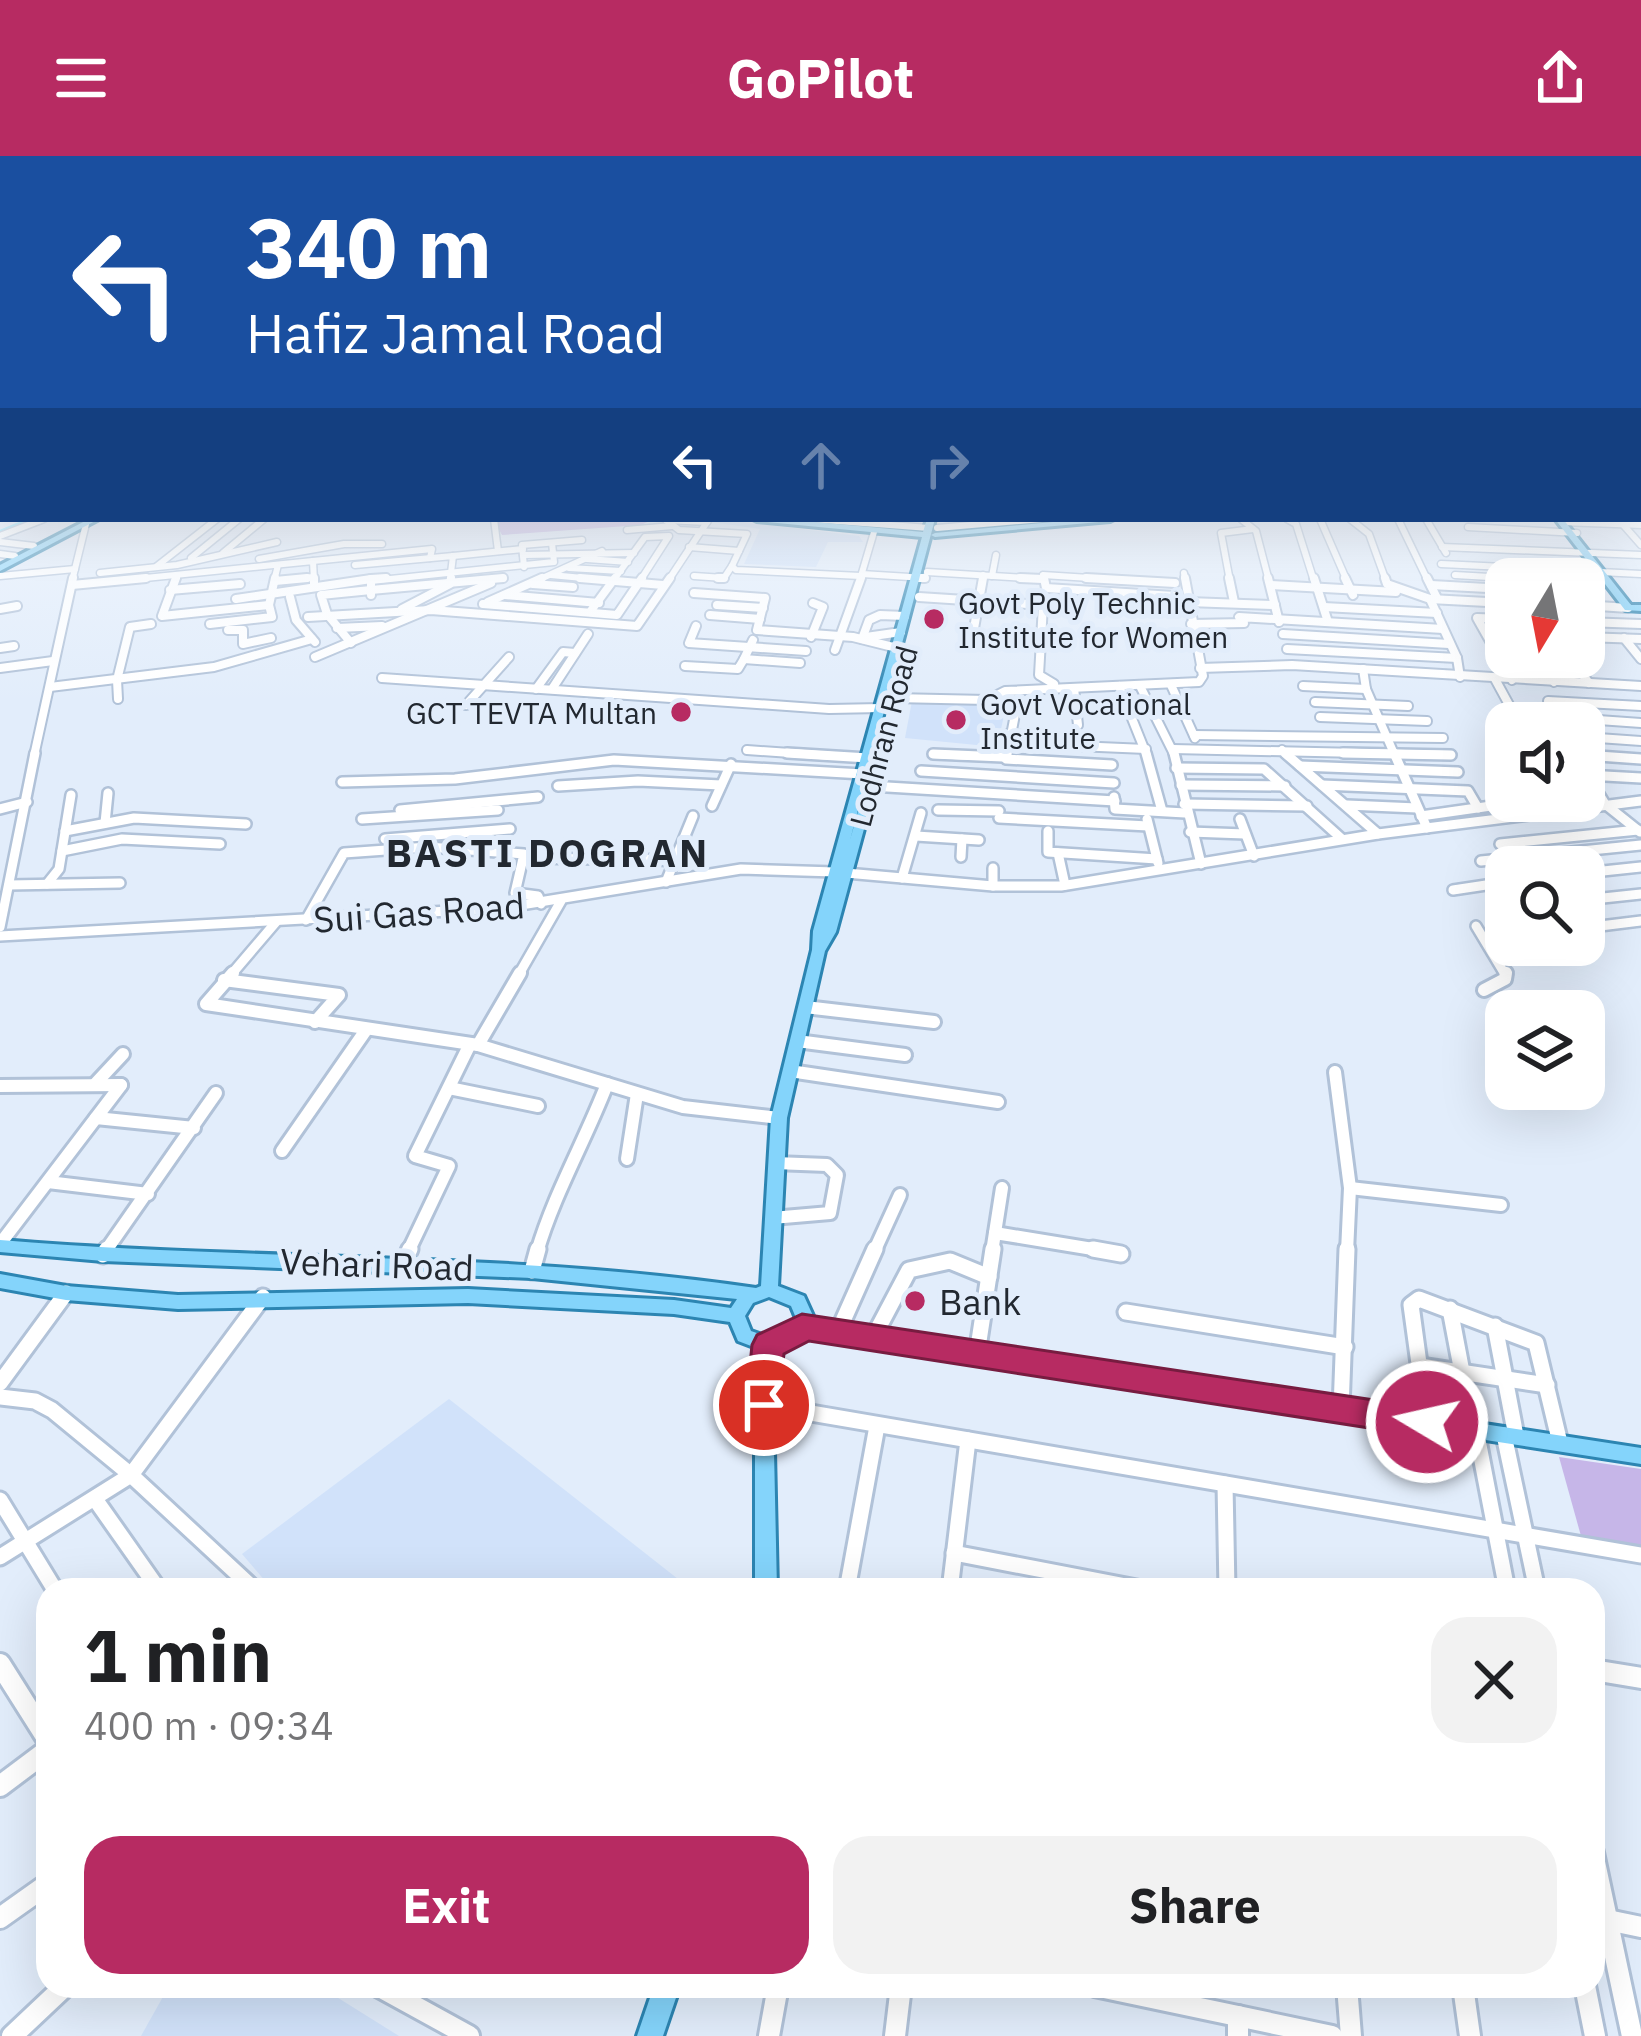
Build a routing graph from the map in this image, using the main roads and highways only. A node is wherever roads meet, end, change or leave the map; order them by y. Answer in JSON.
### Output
{"nodes":[{"id":1,"x":71,"y":528,"type":"edge"},
{"id":2,"x":75,"y":528,"type":"edge"},
{"id":3,"x":836,"y":528,"type":"edge"},
{"id":4,"x":1570,"y":528,"type":"edge"},
{"id":5,"x":932,"y":529,"type":"edge"},
{"id":6,"x":0,"y":569,"type":"edge"},
{"id":7,"x":922,"y":575,"type":"junction"},
{"id":8,"x":1635,"y":606,"type":"edge"},
{"id":9,"x":840,"y":872,"type":"junction"},
{"id":10,"x":0,"y":1245,"type":"edge"},
{"id":11,"x":0,"y":1281,"type":"edge"},
{"id":12,"x":761,"y":1292,"type":"junction"},
{"id":13,"x":736,"y":1316,"type":"junction"},
{"id":14,"x":802,"y":1327,"type":"junction"},
{"id":15,"x":768,"y":1345,"type":"junction"},
{"id":16,"x":1641,"y":1456,"type":"edge"},
{"id":17,"x":766,"y":1578,"type":"edge"},
{"id":18,"x":663,"y":1998,"type":"edge"},
{"id":19,"x":650,"y":2036,"type":"edge"}],
"edges":[{"from":1,"to":6,"type":"main road"},
{"from":2,"to":6,"type":"main road"},
{"from":3,"to":5,"type":"main road"},
{"from":4,"to":8,"type":"main road"},
{"from":5,"to":7,"type":"main road","name":"Lodhran Road"},
{"from":7,"to":9,"type":"main road","name":"Lodhran Road"},
{"from":7,"to":9,"type":"main road","name":"Lodhran Road"},
{"from":9,"to":12,"type":"main road","name":"Lodhran Road"},
{"from":10,"to":12,"type":"main road","name":"Vehari Road"},
{"from":11,"to":13,"type":"main road","name":"Vehari Road"},
{"from":12,"to":13,"type":"main road"},
{"from":12,"to":14,"type":"main road"},
{"from":13,"to":15,"type":"main road"},
{"from":14,"to":15,"type":"main road"},
{"from":14,"to":16,"type":"main road"},
{"from":15,"to":17,"type":"main road"},
{"from":18,"to":19,"type":"main road"}]}
